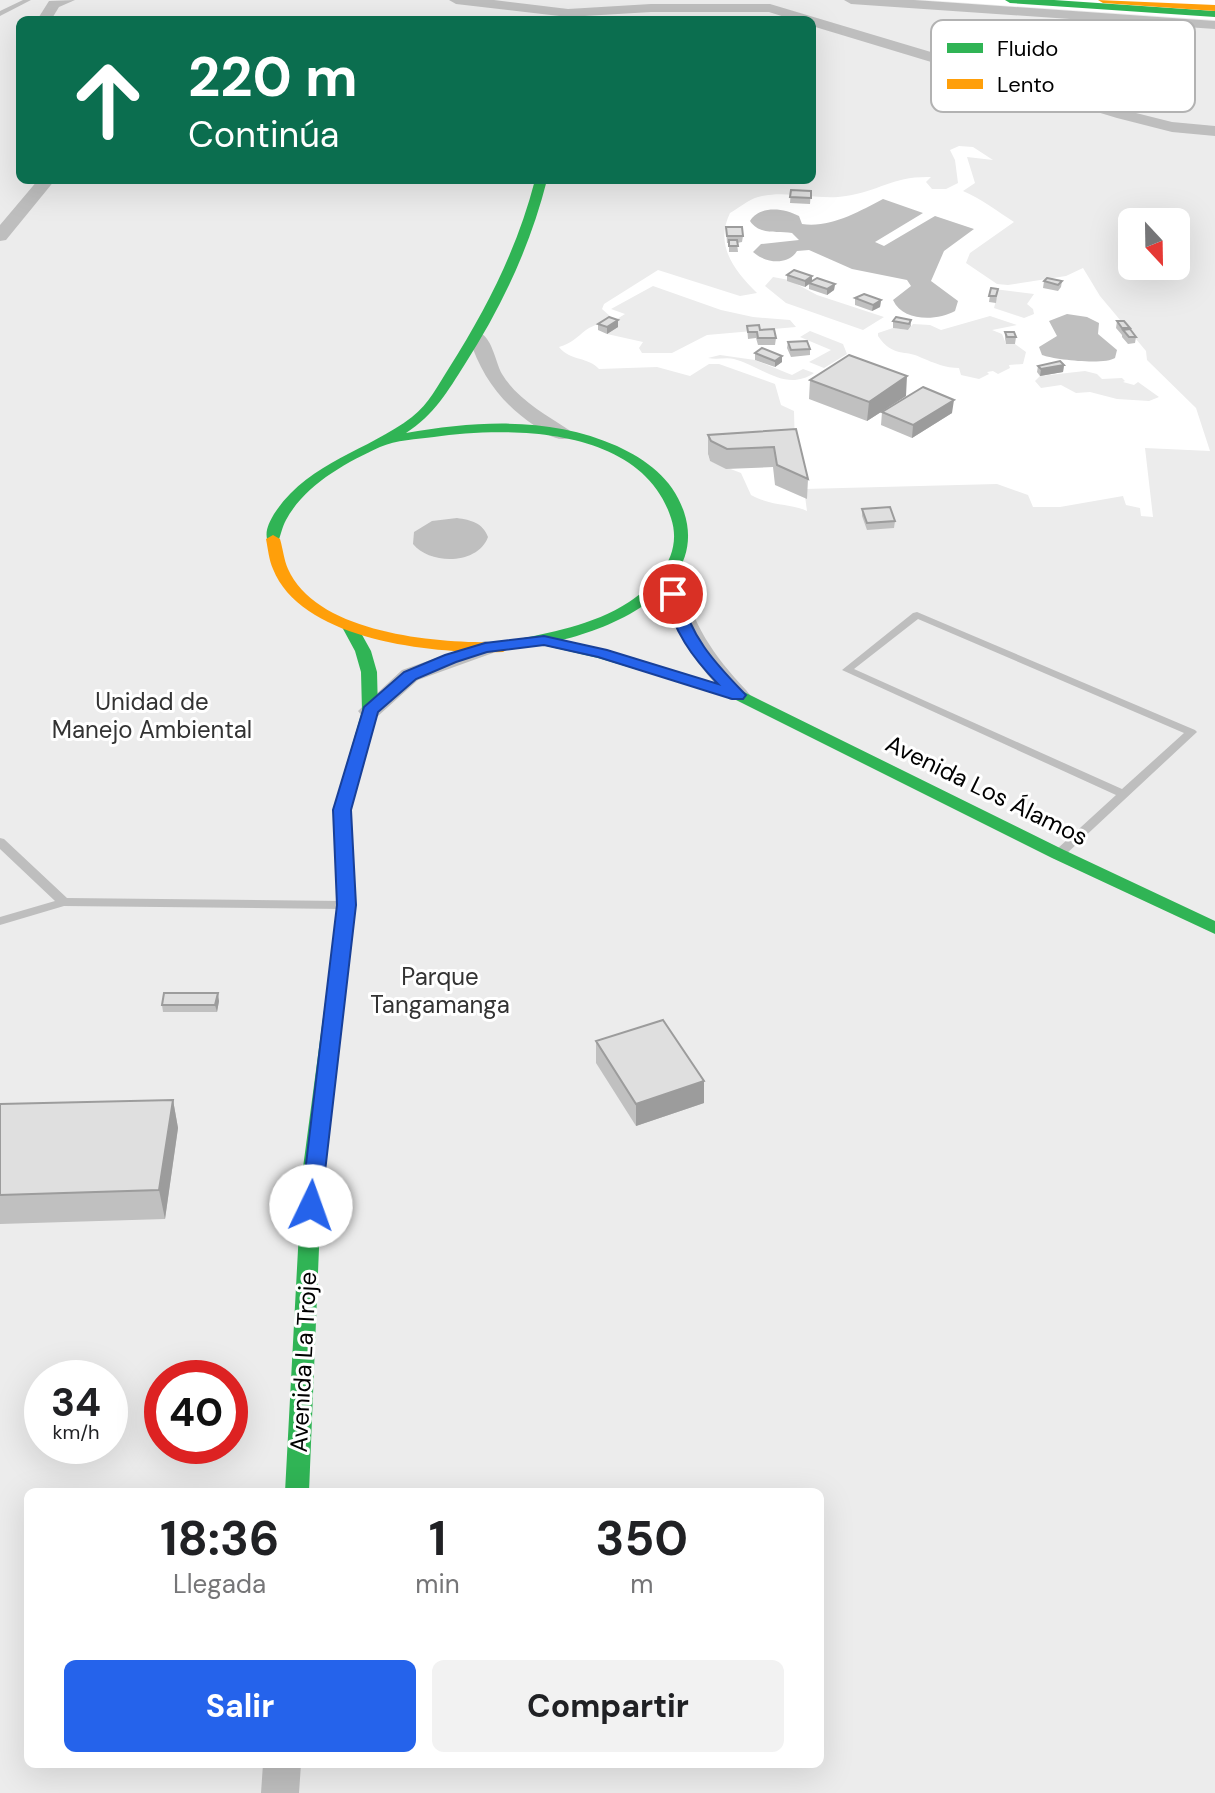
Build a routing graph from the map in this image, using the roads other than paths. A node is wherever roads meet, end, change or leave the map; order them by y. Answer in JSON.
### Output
{"nodes":[{"id":1,"x":28,"y":0,"type":"edge"},
{"id":2,"x":68,"y":0,"type":"edge"},
{"id":3,"x":456,"y":0,"type":"edge"},
{"id":4,"x":609,"y":0,"type":"edge"},
{"id":5,"x":791,"y":0,"type":"edge"},
{"id":6,"x":851,"y":0,"type":"edge"},
{"id":7,"x":1010,"y":0,"type":"edge"},
{"id":8,"x":1103,"y":0,"type":"edge"},
{"id":9,"x":770,"y":8,"type":"junction"},
{"id":10,"x":1215,"y":8,"type":"edge"},
{"id":11,"x":0,"y":14,"type":"edge"},
{"id":12,"x":1215,"y":14,"type":"edge"},
{"id":13,"x":46,"y":16,"type":"edge"},
{"id":14,"x":566,"y":16,"type":"edge"},
{"id":15,"x":797,"y":16,"type":"edge"},
{"id":16,"x":1142,"y":20,"type":"edge"},
{"id":17,"x":816,"y":22,"type":"edge"},
{"id":18,"x":1195,"y":24,"type":"edge"},
{"id":19,"x":1215,"y":25,"type":"edge"},
{"id":20,"x":931,"y":57,"type":"edge"},
{"id":21,"x":1113,"y":112,"type":"edge"},
{"id":22,"x":1215,"y":131,"type":"edge"},
{"id":23,"x":44,"y":184,"type":"edge"},
{"id":24,"x":540,"y":184,"type":"edge"},
{"id":25,"x":0,"y":236,"type":"edge"},
{"id":26,"x":478,"y":338,"type":"junction"},
{"id":27,"x":562,"y":434,"type":"junction"},
{"id":28,"x":376,"y":443,"type":"junction"},
{"id":29,"x":670,"y":576,"type":"junction"},
{"id":30,"x":350,"y":627,"type":"junction"},
{"id":31,"x":544,"y":641,"type":"junction"},
{"id":32,"x":485,"y":648,"type":"junction"},
{"id":33,"x":738,"y":695,"type":"junction"},
{"id":34,"x":370,"y":711,"type":"junction"},
{"id":35,"x":1124,"y":794,"type":"junction"},
{"id":36,"x":0,"y":842,"type":"edge"},
{"id":37,"x":1058,"y":854,"type":"junction"},
{"id":38,"x":64,"y":902,"type":"junction"},
{"id":39,"x":347,"y":905,"type":"junction"},
{"id":40,"x":0,"y":921,"type":"edge"},
{"id":41,"x":1215,"y":928,"type":"edge"},
{"id":42,"x":297,"y":1488,"type":"edge"},
{"id":43,"x":282,"y":1768,"type":"edge"},
{"id":44,"x":280,"y":1793,"type":"edge"}],
"edges":[{"from":1,"to":11,"type":"lane"},
{"from":2,"to":13,"type":"street"},
{"from":3,"to":14,"type":"street"},
{"from":4,"to":14,"type":"street"},
{"from":5,"to":9,"type":"street"},
{"from":6,"to":16,"type":"street"},
{"from":7,"to":12,"type":"main road"},
{"from":8,"to":10,"type":"main road"},
{"from":9,"to":14,"type":"street"},
{"from":9,"to":15,"type":"street"},
{"from":17,"to":20,"type":"street"},
{"from":18,"to":19,"type":"street"},
{"from":21,"to":22,"type":"street"},
{"from":23,"to":25,"type":"street"},
{"from":24,"to":26,"type":"main road"},
{"from":26,"to":27,"type":"street"},
{"from":26,"to":28,"type":"main road"},
{"from":27,"to":28,"type":"main road"},
{"from":27,"to":29,"type":"main road"},
{"from":28,"to":30,"type":"main road"},
{"from":29,"to":31,"type":"main road"},
{"from":29,"to":33,"type":"street","name":"Avenida Los Álamos"},
{"from":30,"to":32,"type":"main road"},
{"from":30,"to":34,"type":"main road","name":"Avenida La Troje"},
{"from":31,"to":32,"type":"main road"},
{"from":31,"to":33,"type":"main road","name":"Avenida Los Álamos"},
{"from":32,"to":34,"type":"street"},
{"from":33,"to":37,"type":"main road","name":"Avenida Los Álamos"},
{"from":34,"to":39,"type":"main road","name":"Avenida La Troje"},
{"from":35,"to":35,"type":"lane"},
{"from":35,"to":37,"type":"lane"},
{"from":36,"to":38,"type":"lane"},
{"from":37,"to":41,"type":"main road","name":"Avenida Los Álamos"},
{"from":38,"to":39,"type":"lane"},
{"from":38,"to":40,"type":"lane"},
{"from":39,"to":42,"type":"main road","name":"Avenida La Troje"},
{"from":43,"to":44,"type":"street"}]}
